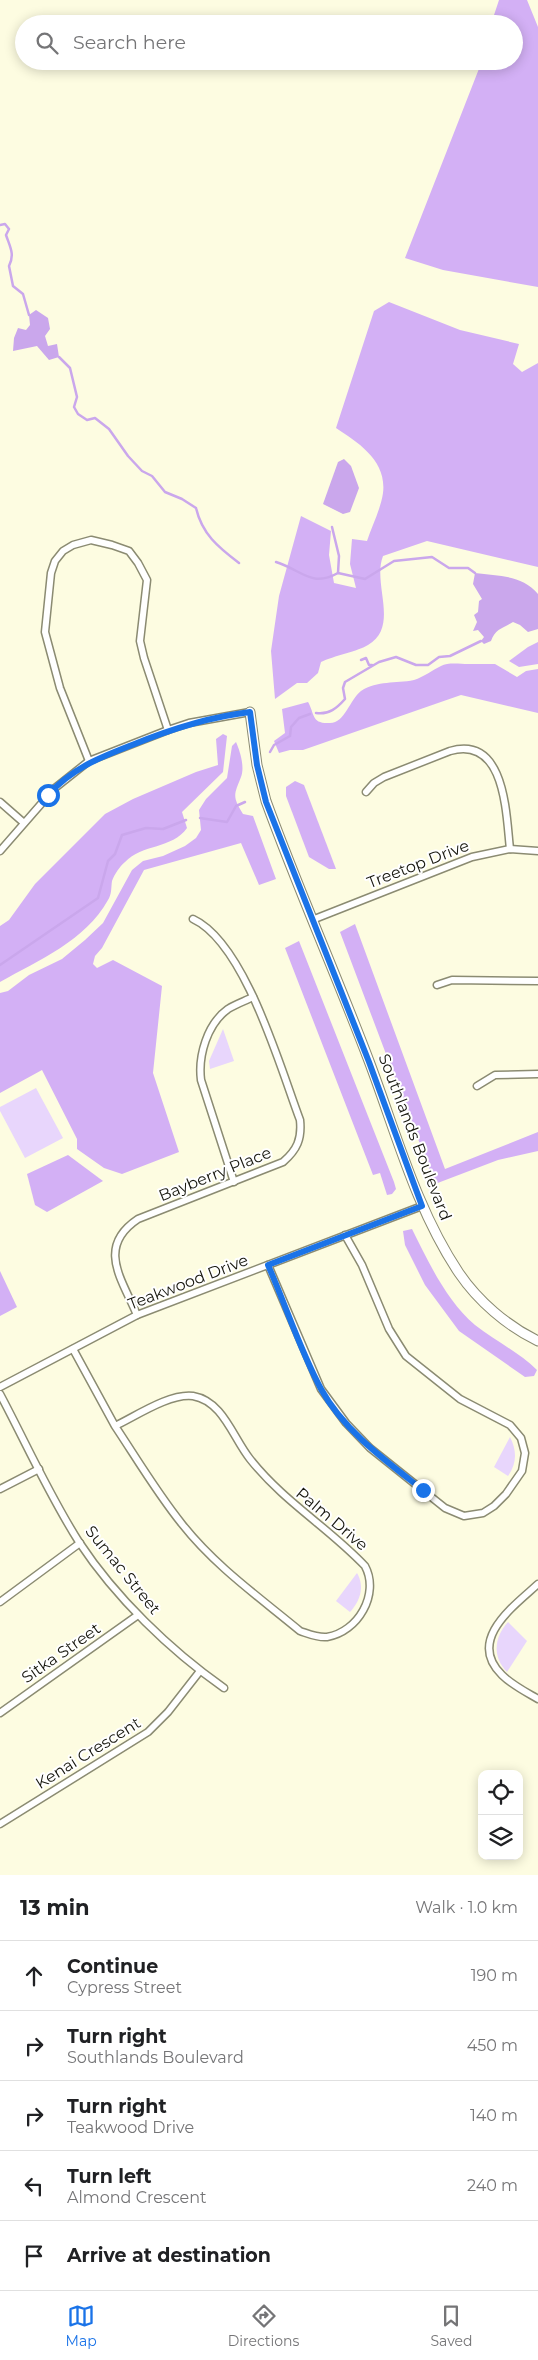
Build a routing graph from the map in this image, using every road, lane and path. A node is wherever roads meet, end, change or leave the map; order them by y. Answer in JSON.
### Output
{"nodes":[{"id":1,"x":250,"y":712,"type":"joint"},
{"id":2,"x":168,"y":730,"type":"junction"},
{"id":3,"x":89,"y":761,"type":"junction"},
{"id":4,"x":366,"y":792,"type":"dead end"},
{"id":5,"x":0,"y":802,"type":"edge"},
{"id":6,"x":24,"y":822,"type":"junction"},
{"id":7,"x":510,"y":849,"type":"junction"},
{"id":8,"x":538,"y":850,"type":"edge"},
{"id":9,"x":0,"y":851,"type":"edge"},
{"id":10,"x":193,"y":919,"type":"dead end"},
{"id":11,"x":312,"y":920,"type":"junction"},
{"id":12,"x":538,"y":981,"type":"edge"},
{"id":13,"x":437,"y":985,"type":"dead end"},
{"id":14,"x":254,"y":997,"type":"junction"},
{"id":15,"x":538,"y":1074,"type":"edge"},
{"id":16,"x":477,"y":1086,"type":"dead end"},
{"id":17,"x":234,"y":1182,"type":"junction"},
{"id":18,"x":422,"y":1206,"type":"junction"},
{"id":19,"x":345,"y":1236,"type":"junction"},
{"id":20,"x":268,"y":1265,"type":"junction"},
{"id":21,"x":137,"y":1315,"type":"junction"},
{"id":22,"x":538,"y":1341,"type":"edge"},
{"id":23,"x":73,"y":1349,"type":"junction"},
{"id":24,"x":0,"y":1388,"type":"edge"},
{"id":25,"x":0,"y":1394,"type":"edge"},
{"id":26,"x":115,"y":1426,"type":"junction"},
{"id":27,"x":39,"y":1469,"type":"junction"},
{"id":28,"x":0,"y":1489,"type":"edge"},
{"id":29,"x":80,"y":1543,"type":"junction"},
{"id":30,"x":538,"y":1584,"type":"edge"},
{"id":31,"x":0,"y":1602,"type":"edge"},
{"id":32,"x":138,"y":1615,"type":"junction"},
{"id":33,"x":200,"y":1671,"type":"junction"},
{"id":34,"x":224,"y":1688,"type":"dead end"},
{"id":35,"x":538,"y":1699,"type":"edge"},
{"id":36,"x":0,"y":1713,"type":"edge"},
{"id":37,"x":0,"y":1824,"type":"edge"}],
"edges":[{"from":1,"to":2,"type":"street"},
{"from":1,"to":11,"type":"main road","name":"Southlands Boulevard"},
{"from":2,"to":3,"type":"street"},
{"from":2,"to":3,"type":"street"},
{"from":3,"to":6,"type":"street"},
{"from":4,"to":7,"type":"street"},
{"from":5,"to":6,"type":"street"},
{"from":6,"to":9,"type":"street"},
{"from":7,"to":8,"type":"street","name":"Treetop Drive"},
{"from":7,"to":11,"type":"street","name":"Treetop Drive"},
{"from":10,"to":14,"type":"street","name":"Bayberry Place"},
{"from":11,"to":18,"type":"main road","name":"Southlands Boulevard"},
{"from":12,"to":13,"type":"street"},
{"from":14,"to":17,"type":"street"},
{"from":14,"to":17,"type":"street","name":"Bayberry Place"},
{"from":15,"to":16,"type":"street"},
{"from":17,"to":21,"type":"street","name":"Bayberry Place"},
{"from":18,"to":19,"type":"street","name":"Teakwood Drive"},
{"from":18,"to":22,"type":"main road","name":"Southlands Boulevard"},
{"from":19,"to":20,"type":"street","name":"Teakwood Drive"},
{"from":19,"to":20,"type":"street"},
{"from":20,"to":21,"type":"street","name":"Teakwood Drive"},
{"from":21,"to":23,"type":"street","name":"Teakwood Drive"},
{"from":23,"to":24,"type":"street","name":"Teakwood Drive"},
{"from":23,"to":26,"type":"street","name":"Palm Drive"},
{"from":25,"to":27,"type":"street","name":"Sumac Street"},
{"from":26,"to":26,"type":"street","name":"Palm Drive"},
{"from":27,"to":28,"type":"street"},
{"from":27,"to":29,"type":"street","name":"Sumac Street"},
{"from":29,"to":31,"type":"street"},
{"from":29,"to":32,"type":"street","name":"Sumac Street"},
{"from":30,"to":35,"type":"street"},
{"from":32,"to":33,"type":"street","name":"Sumac Street"},
{"from":32,"to":36,"type":"street","name":"Sitka Street"},
{"from":33,"to":34,"type":"street","name":"Sumac Street"},
{"from":33,"to":37,"type":"street","name":"Kenai Crescent"}]}
